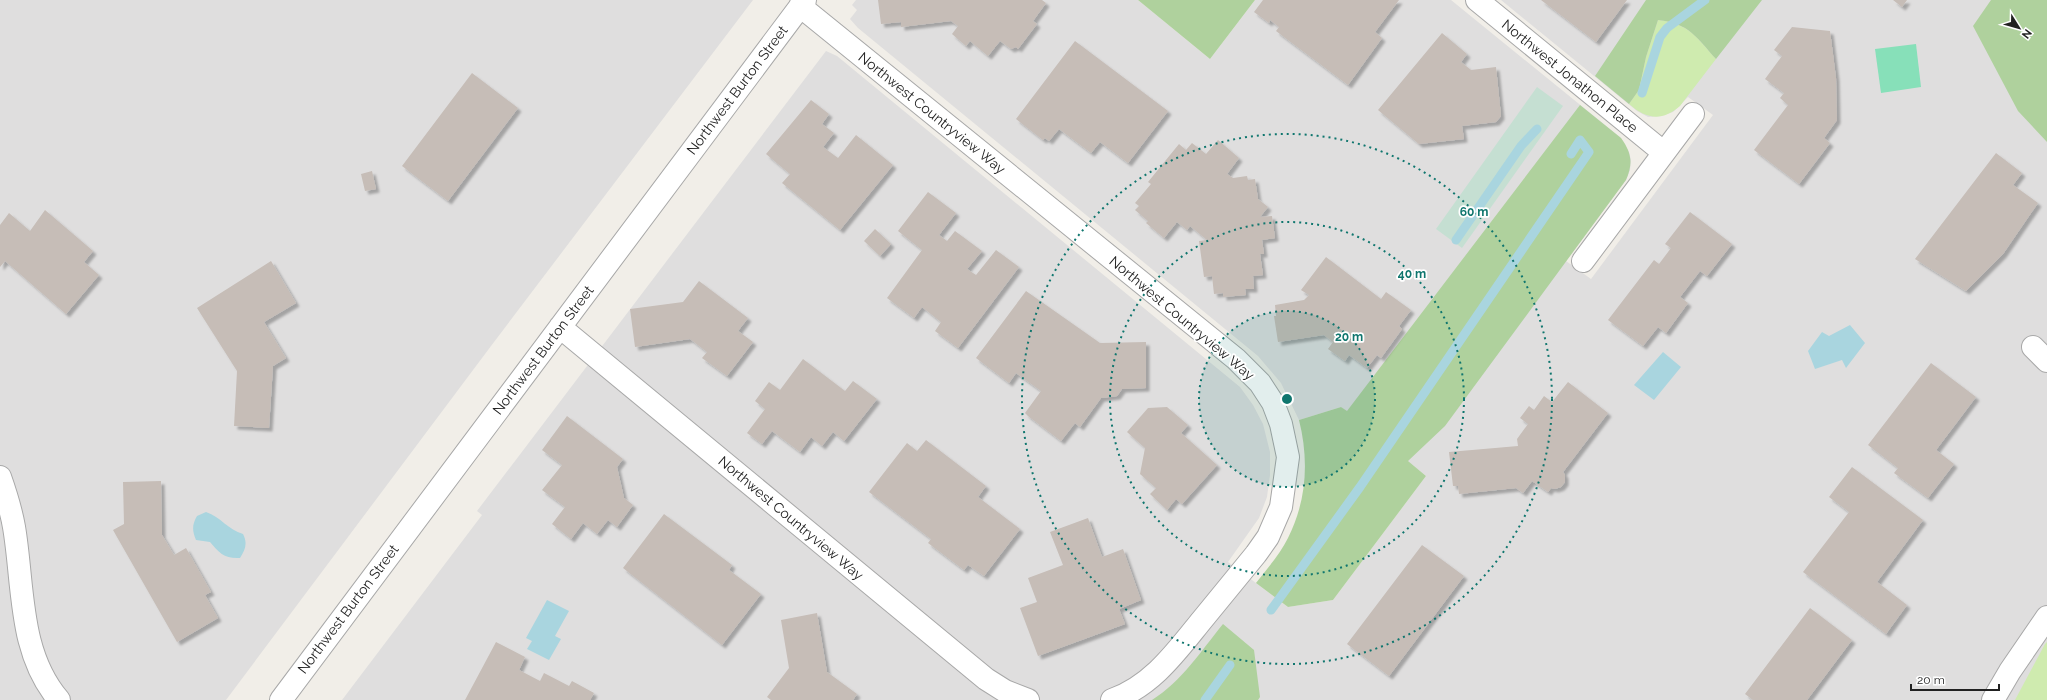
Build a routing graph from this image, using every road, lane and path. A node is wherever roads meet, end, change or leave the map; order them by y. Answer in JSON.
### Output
{"nodes":[{"id":1,"x":1477,"y":0,"type":"edge"},
{"id":2,"x":802,"y":3,"type":"edge"},
{"id":3,"x":1693,"y":114,"type":"dead end"},
{"id":4,"x":1663,"y":152,"type":"junction"},
{"id":5,"x":1583,"y":261,"type":"dead end"},
{"id":6,"x":560,"y":327,"type":"junction"},
{"id":7,"x":0,"y":477,"type":"edge"},
{"id":8,"x":2047,"y":617,"type":"edge"},
{"id":9,"x":59,"y":700,"type":"edge"},
{"id":10,"x":281,"y":700,"type":"edge"},
{"id":11,"x":1028,"y":700,"type":"edge"},
{"id":12,"x":1112,"y":700,"type":"edge"},
{"id":13,"x":1993,"y":700,"type":"edge"}],
"edges":[{"from":1,"to":4,"type":"street","name":"Northwest Jonathon Place"},
{"from":2,"to":6,"type":"street","name":"Northwest Burton Street"},
{"from":2,"to":12,"type":"street","name":"Northwest Countryview Way"},
{"from":3,"to":4,"type":"street"},
{"from":4,"to":5,"type":"street"},
{"from":6,"to":10,"type":"street","name":"Northwest Burton Street"},
{"from":6,"to":11,"type":"street","name":"Northwest Countryview Way"},
{"from":7,"to":9,"type":"street"},
{"from":8,"to":13,"type":"street"}]}
